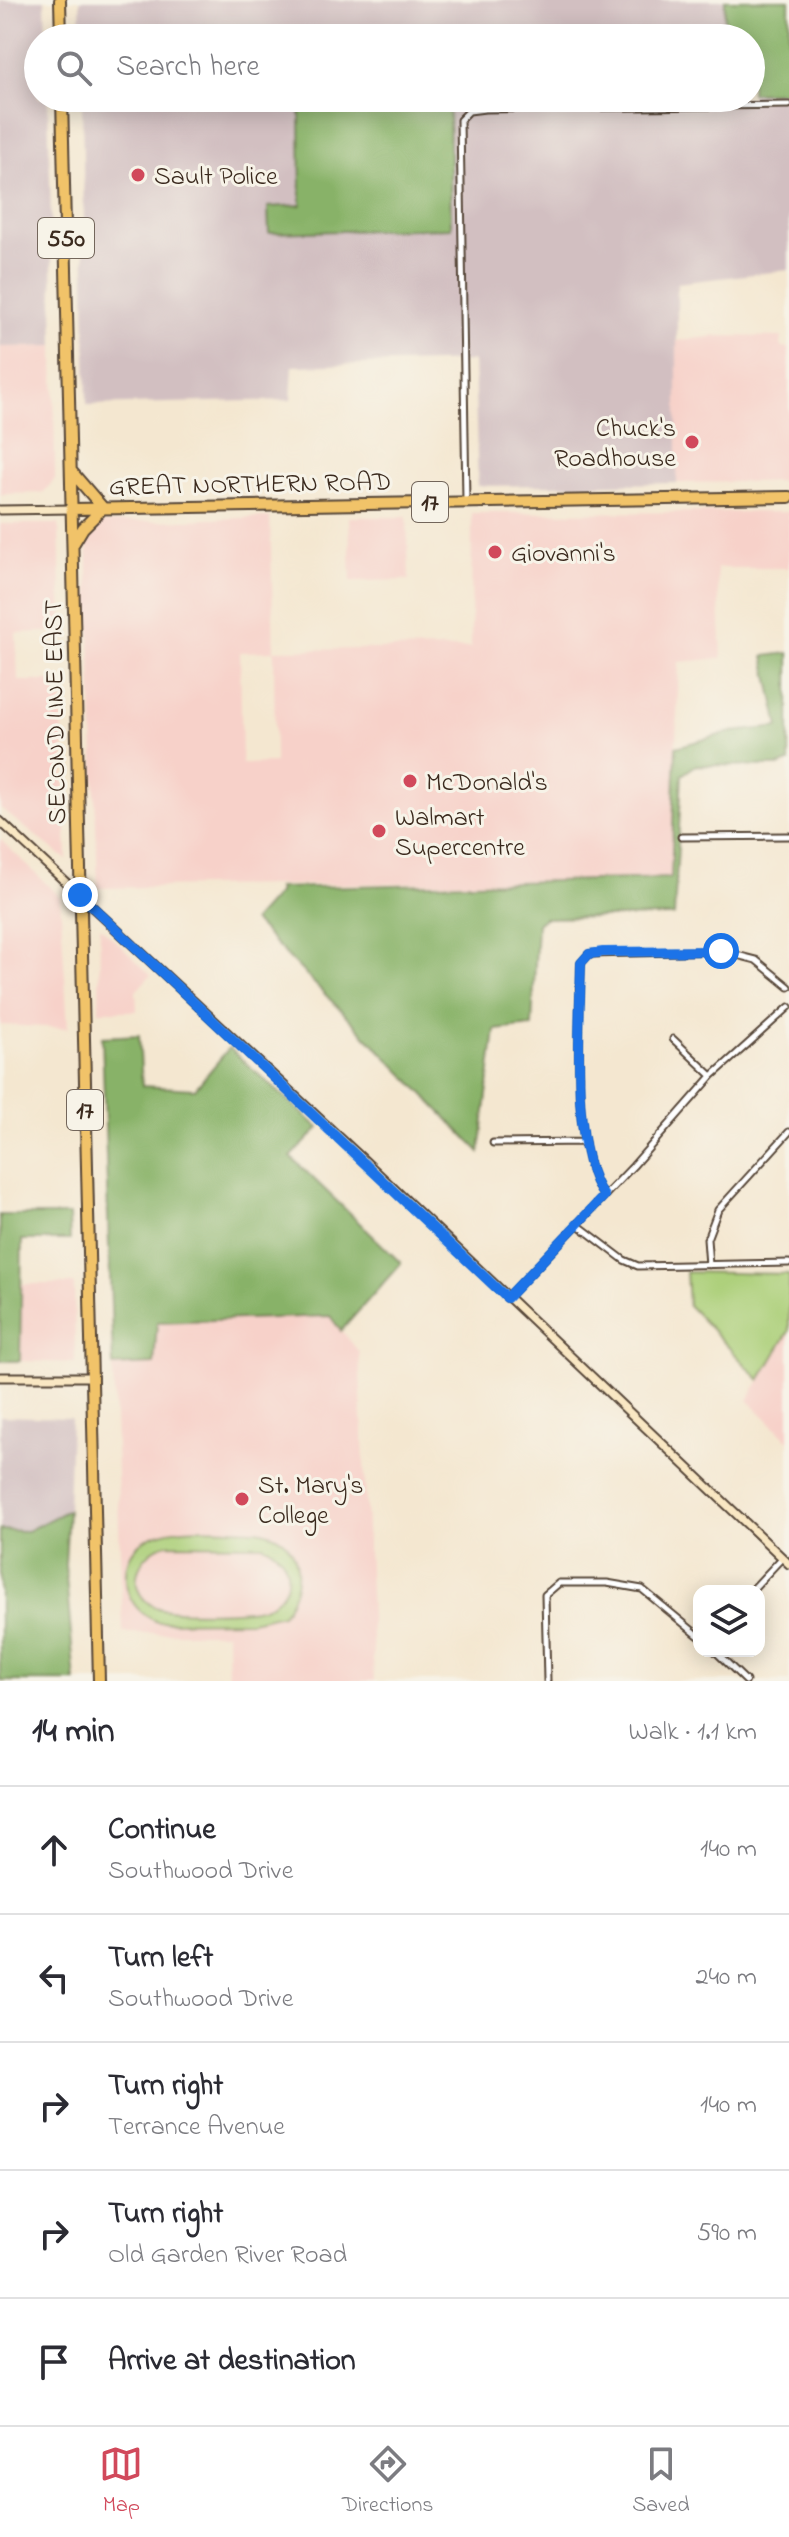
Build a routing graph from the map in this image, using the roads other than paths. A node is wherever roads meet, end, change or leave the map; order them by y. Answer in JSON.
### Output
{"nodes":[{"id":1,"x":60,"y":0,"type":"edge"},
{"id":2,"x":61,"y":24,"type":"edge"},
{"id":3,"x":765,"y":105,"type":"edge"},
{"id":4,"x":789,"y":105,"type":"edge"},
{"id":5,"x":62,"y":112,"type":"edge"},
{"id":6,"x":468,"y":112,"type":"edge"},
{"id":7,"x":71,"y":471,"type":"junction"},
{"id":8,"x":789,"y":497,"type":"edge"},
{"id":9,"x":466,"y":501,"type":"junction"},
{"id":10,"x":103,"y":508,"type":"junction"},
{"id":11,"x":72,"y":509,"type":"junction"},
{"id":12,"x":0,"y":510,"type":"edge"},
{"id":13,"x":72,"y":547,"type":"junction"},
{"id":14,"x":0,"y":821,"type":"edge"},
{"id":15,"x":789,"y":836,"type":"edge"},
{"id":16,"x":681,"y":837,"type":"dead end"},
{"id":17,"x":80,"y":895,"type":"junction"},
{"id":18,"x":789,"y":987,"type":"edge"},
{"id":19,"x":789,"y":1007,"type":"edge"},
{"id":20,"x":673,"y":1039,"type":"dead end"},
{"id":21,"x":712,"y":1076,"type":"junction"},
{"id":22,"x":789,"y":1132,"type":"edge"},
{"id":23,"x":585,"y":1142,"type":"junction"},
{"id":24,"x":493,"y":1143,"type":"dead end"},
{"id":25,"x":604,"y":1196,"type":"junction"},
{"id":26,"x":578,"y":1225,"type":"junction"},
{"id":27,"x":789,"y":1263,"type":"edge"},
{"id":28,"x":709,"y":1265,"type":"junction"},
{"id":29,"x":507,"y":1298,"type":"junction"},
{"id":30,"x":0,"y":1377,"type":"edge"},
{"id":31,"x":92,"y":1377,"type":"junction"},
{"id":32,"x":786,"y":1561,"type":"edge"},
{"id":33,"x":758,"y":1585,"type":"edge"},
{"id":34,"x":693,"y":1631,"type":"edge"},
{"id":35,"x":721,"y":1657,"type":"edge"},
{"id":36,"x":99,"y":1681,"type":"edge"},
{"id":37,"x":547,"y":1681,"type":"edge"},
{"id":38,"x":746,"y":1681,"type":"edge"}],
"edges":[{"from":1,"to":2,"type":"highway"},
{"from":3,"to":4,"type":"street"},
{"from":5,"to":7,"type":"highway","name":"SECOND LINE EAST","number":"550"},
{"from":6,"to":9,"type":"street"},
{"from":7,"to":10,"type":"highway"},
{"from":7,"to":11,"type":"highway","name":"SECOND LINE EAST","number":"550"},
{"from":8,"to":9,"type":"highway","name":"GREAT NORTHERN ROAD","number":"17"},
{"from":9,"to":10,"type":"highway","name":"GREAT NORTHERN ROAD","number":"17"},
{"from":10,"to":11,"type":"highway","name":"GREAT NORTHERN ROAD","number":"17"},
{"from":10,"to":13,"type":"highway"},
{"from":11,"to":12,"type":"main road","name":"GREAT NORTHERN ROAD"},
{"from":11,"to":13,"type":"highway","name":"SECOND LINE EAST","number":"17"},
{"from":13,"to":17,"type":"highway","name":"SECOND LINE EAST","number":"17"},
{"from":14,"to":17,"type":"main road"},
{"from":15,"to":16,"type":"street"},
{"from":17,"to":29,"type":"main road"},
{"from":17,"to":31,"type":"highway","name":"SECOND LINE EAST","number":"17"},
{"from":18,"to":23,"type":"street"},
{"from":19,"to":21,"type":"street"},
{"from":20,"to":21,"type":"street"},
{"from":21,"to":25,"type":"street"},
{"from":22,"to":28,"type":"street"},
{"from":23,"to":24,"type":"street"},
{"from":23,"to":25,"type":"street"},
{"from":25,"to":26,"type":"street"},
{"from":26,"to":28,"type":"street"},
{"from":26,"to":29,"type":"street"},
{"from":27,"to":28,"type":"street"},
{"from":29,"to":32,"type":"main road"},
{"from":30,"to":31,"type":"main road"},
{"from":31,"to":36,"type":"highway","name":"SECOND LINE EAST","number":"17"},
{"from":32,"to":33,"type":"street"},
{"from":34,"to":37,"type":"street"},
{"from":35,"to":38,"type":"street"}]}
